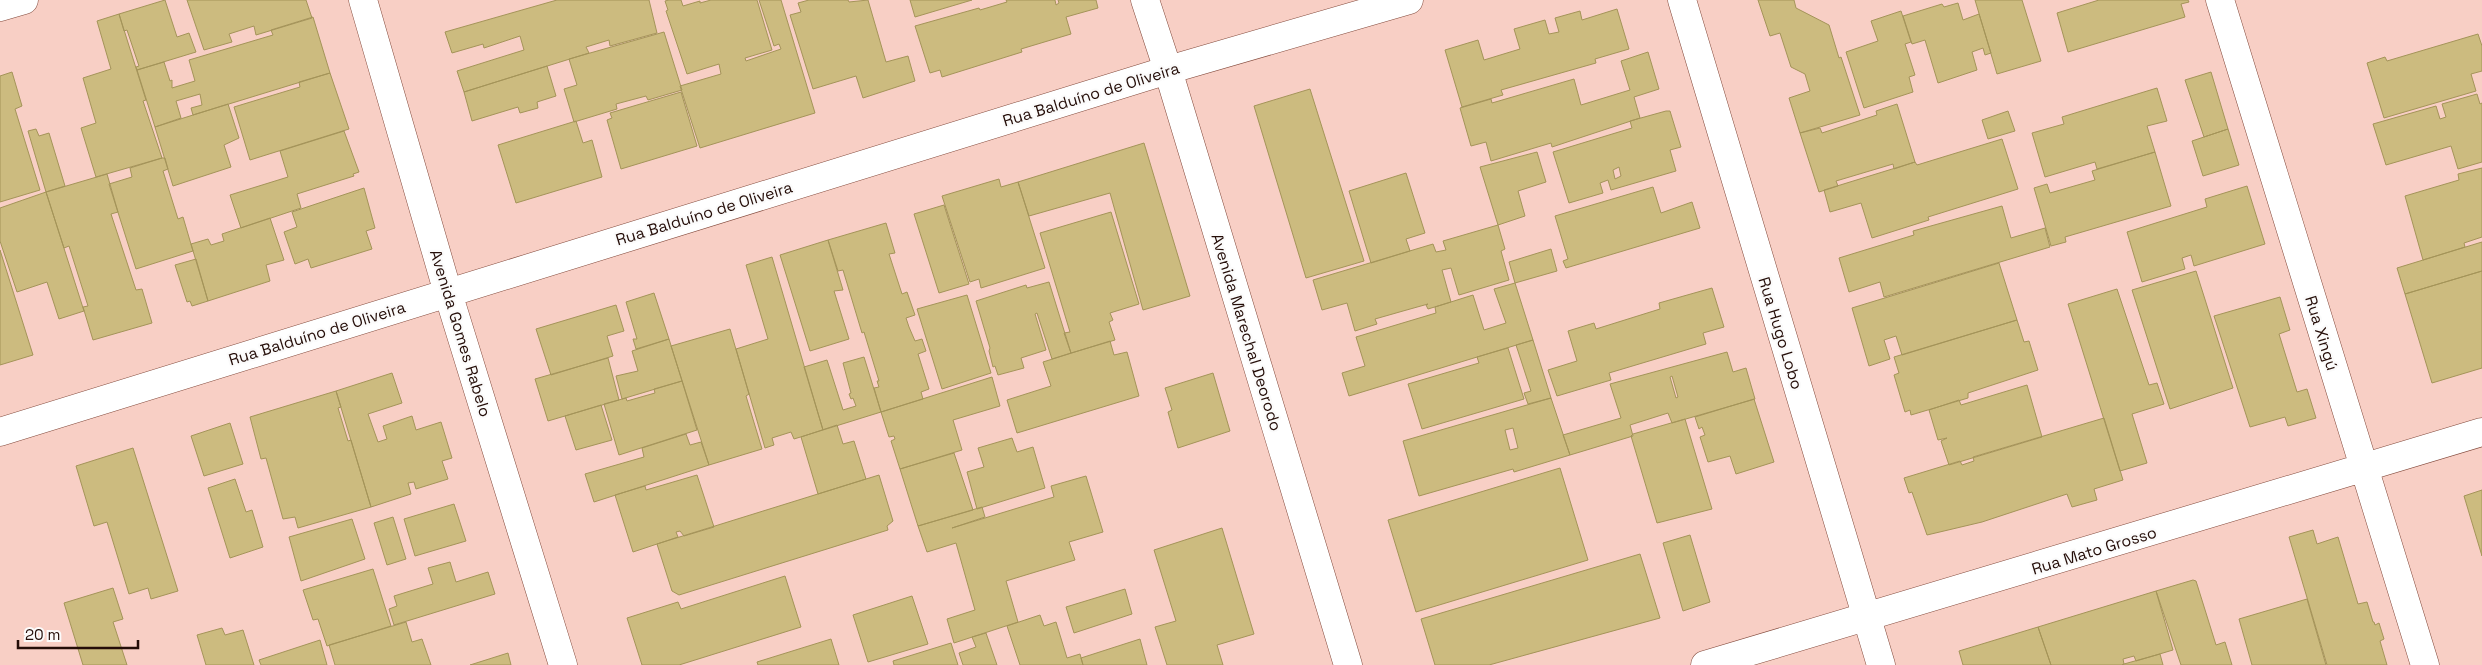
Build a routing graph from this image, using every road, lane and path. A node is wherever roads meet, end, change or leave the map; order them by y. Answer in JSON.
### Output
{"nodes":[{"id":1,"x":24,"y":0,"type":"edge"},
{"id":2,"x":363,"y":0,"type":"edge"},
{"id":3,"x":1145,"y":0,"type":"edge"},
{"id":4,"x":1409,"y":0,"type":"edge"},
{"id":5,"x":1682,"y":0,"type":"edge"},
{"id":6,"x":2220,"y":0,"type":"edge"},
{"id":7,"x":0,"y":7,"type":"edge"},
{"id":8,"x":1168,"y":70,"type":"junction"},
{"id":9,"x":448,"y":292,"type":"junction"},
{"id":10,"x":0,"y":432,"type":"edge"},
{"id":11,"x":2482,"y":432,"type":"edge"},
{"id":12,"x":2364,"y":469,"type":"junction"},
{"id":13,"x":1867,"y":618,"type":"junction"},
{"id":14,"x":563,"y":665,"type":"edge"},
{"id":15,"x":1348,"y":665,"type":"edge"},
{"id":16,"x":1705,"y":665,"type":"edge"},
{"id":17,"x":1881,"y":665,"type":"edge"},
{"id":18,"x":2425,"y":665,"type":"edge"}],
"edges":[{"from":1,"to":7,"type":"street"},
{"from":2,"to":9,"type":"street","name":"Avenida Gomes Rabelo"},
{"from":3,"to":8,"type":"street","name":"Avenida Marechal Deorodo"},
{"from":4,"to":8,"type":"street","name":"Rua Balduíno de Oliveira"},
{"from":5,"to":13,"type":"street","name":"Rua Hugo Lobo"},
{"from":6,"to":12,"type":"street","name":"Rua Xingú"},
{"from":8,"to":9,"type":"street","name":"Rua Balduíno de Oliveira"},
{"from":8,"to":15,"type":"street","name":"Avenida Marechal Deorodo"},
{"from":9,"to":10,"type":"street","name":"Rua Balduíno de Oliveira"},
{"from":9,"to":14,"type":"street","name":"Avenida Gomes Rabelo"},
{"from":11,"to":12,"type":"street","name":"Rua Mato Grosso"},
{"from":12,"to":13,"type":"street","name":"Rua Mato Grosso"},
{"from":12,"to":18,"type":"street","name":"Rua Xingú"},
{"from":13,"to":16,"type":"street","name":"Rua Mato Grosso"},
{"from":13,"to":17,"type":"street","name":"Rua Hugo Lobo"}]}
